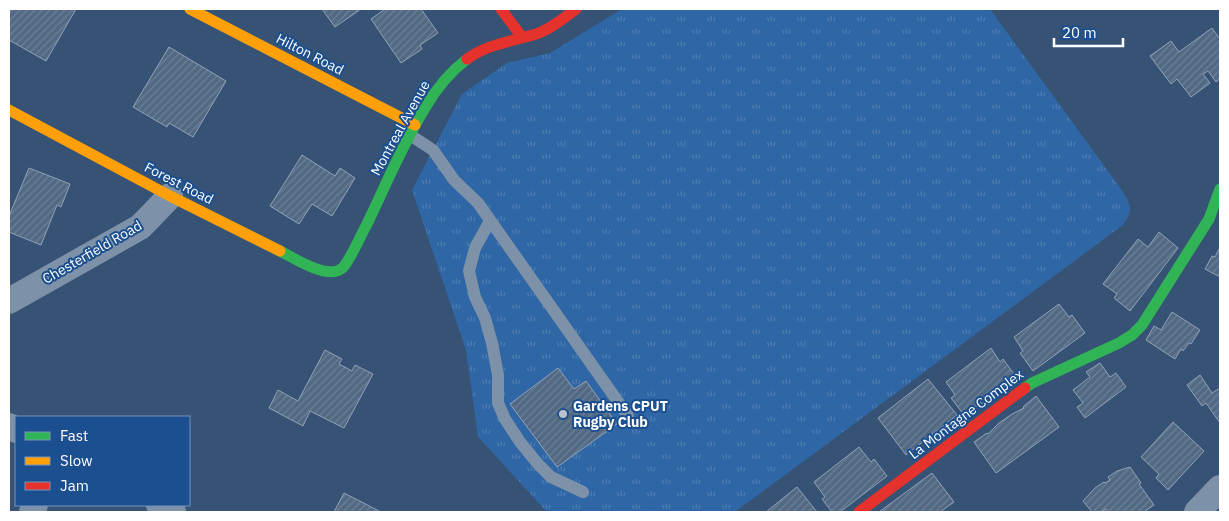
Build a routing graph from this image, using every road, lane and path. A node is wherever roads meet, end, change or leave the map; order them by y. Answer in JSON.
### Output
{"nodes":[{"id":1,"x":190,"y":9,"type":"edge"},
{"id":2,"x":501,"y":9,"type":"edge"},
{"id":3,"x":576,"y":9,"type":"edge"},
{"id":4,"x":522,"y":37,"type":"junction"},
{"id":5,"x":9,"y":110,"type":"edge"},
{"id":6,"x":413,"y":130,"type":"junction"},
{"id":7,"x":1220,"y":189,"type":"edge"},
{"id":8,"x":170,"y":196,"type":"junction"},
{"id":9,"x":490,"y":221,"type":"junction"},
{"id":10,"x":340,"y":271,"type":"joint"},
{"id":11,"x":9,"y":301,"type":"edge"},
{"id":12,"x":628,"y":416,"type":"dead end"},
{"id":13,"x":1220,"y":488,"type":"edge"},
{"id":14,"x":583,"y":492,"type":"dead end"},
{"id":15,"x":161,"y":506,"type":"edge"},
{"id":16,"x":173,"y":512,"type":"edge"},
{"id":17,"x":859,"y":512,"type":"edge"},
{"id":18,"x":1197,"y":512,"type":"edge"}],
"edges":[{"from":1,"to":6,"type":"street","name":"Hilton Road"},
{"from":2,"to":4,"type":"street"},
{"from":3,"to":4,"type":"street","name":"Montreal Avenue"},
{"from":4,"to":6,"type":"street","name":"Montreal Avenue"},
{"from":5,"to":8,"type":"street","name":"Forest Road"},
{"from":6,"to":9,"type":"lane"},
{"from":6,"to":10,"type":"street","name":"Montreal Avenue"},
{"from":7,"to":17,"type":"street","name":"La Montagne Complex"},
{"from":8,"to":10,"type":"street","name":"Forest Road"},
{"from":8,"to":11,"type":"street","name":"Chesterfield Road"},
{"from":9,"to":12,"type":"lane"},
{"from":9,"to":14,"type":"lane"},
{"from":13,"to":18,"type":"street"},
{"from":15,"to":16,"type":"street"}]}
